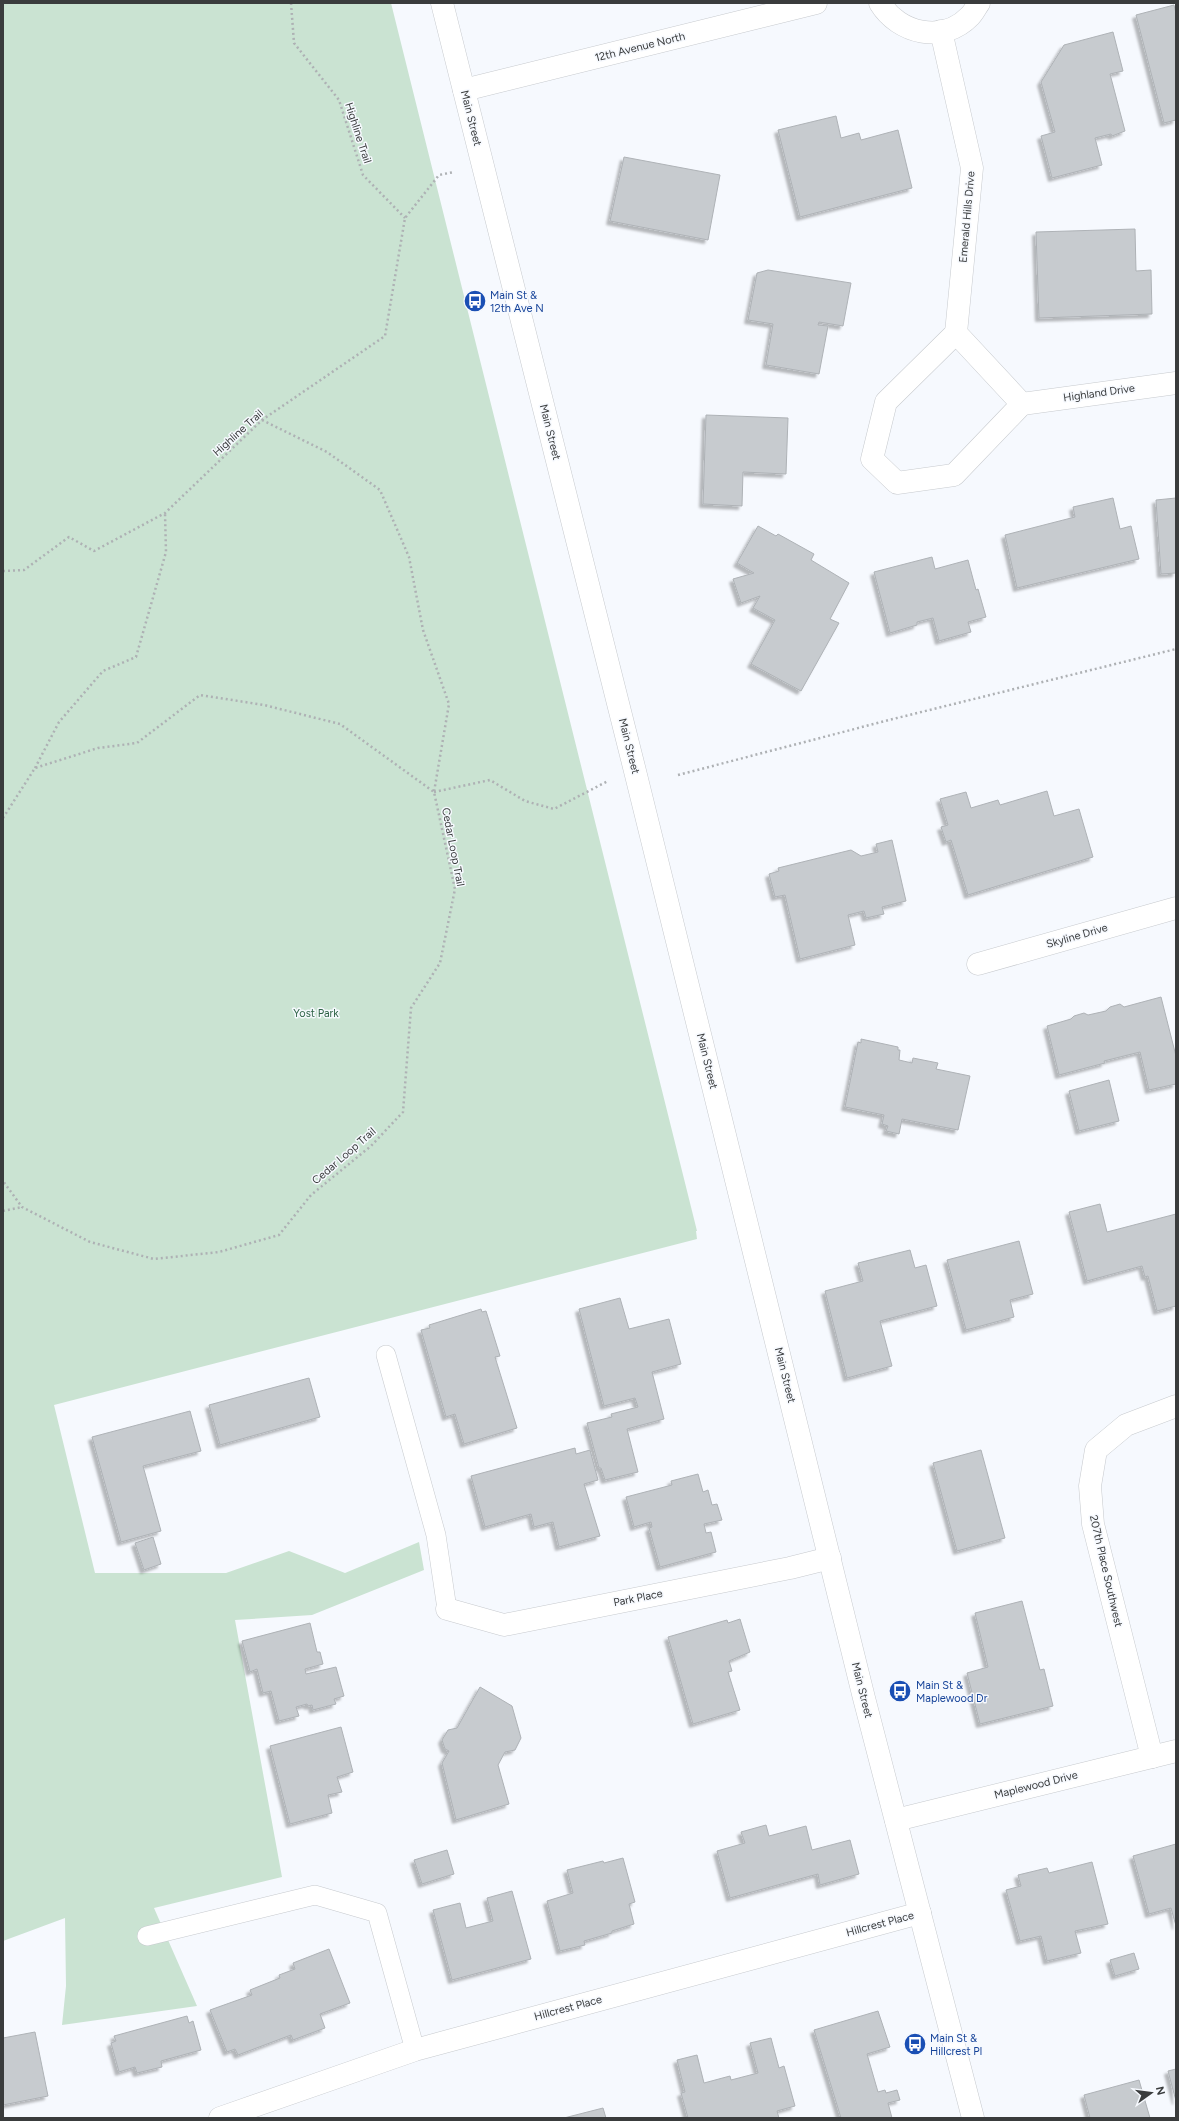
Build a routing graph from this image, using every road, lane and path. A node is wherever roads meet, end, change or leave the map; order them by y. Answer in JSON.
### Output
{"nodes":[{"id":1,"x":291,"y":3,"type":"edge"},
{"id":2,"x":442,"y":3,"type":"edge"},
{"id":3,"x":816,"y":3,"type":"edge"},
{"id":4,"x":880,"y":3,"type":"edge"},
{"id":5,"x":979,"y":3,"type":"edge"},
{"id":6,"x":941,"y":31,"type":"junction"},
{"id":7,"x":464,"y":90,"type":"junction"},
{"id":8,"x":483,"y":165,"type":"junction"},
{"id":9,"x":405,"y":218,"type":"junction"},
{"id":10,"x":956,"y":333,"type":"junction"},
{"id":11,"x":1176,"y":383,"type":"edge"},
{"id":12,"x":1022,"y":404,"type":"junction"},
{"id":13,"x":262,"y":420,"type":"junction"},
{"id":14,"x":165,"y":513,"type":"junction"},
{"id":15,"x":3,"y":571,"type":"edge"},
{"id":16,"x":1176,"y":650,"type":"edge"},
{"id":17,"x":634,"y":767,"type":"junction"},
{"id":18,"x":35,"y":768,"type":"junction"},
{"id":19,"x":678,"y":775,"type":"dead end"},
{"id":20,"x":434,"y":792,"type":"junction"},
{"id":21,"x":3,"y":818,"type":"edge"},
{"id":22,"x":1176,"y":908,"type":"edge"},
{"id":23,"x":978,"y":964,"type":"dead end"},
{"id":24,"x":3,"y":1181,"type":"edge"},
{"id":25,"x":22,"y":1207,"type":"junction"},
{"id":26,"x":3,"y":1211,"type":"edge"},
{"id":27,"x":386,"y":1355,"type":"dead end"},
{"id":28,"x":1176,"y":1406,"type":"edge"},
{"id":29,"x":830,"y":1558,"type":"junction"},
{"id":30,"x":447,"y":1609,"type":"joint"},
{"id":31,"x":1176,"y":1751,"type":"edge"},
{"id":32,"x":1152,"y":1757,"type":"junction"},
{"id":33,"x":896,"y":1820,"type":"junction"},
{"id":34,"x":920,"y":1913,"type":"junction"},
{"id":35,"x":147,"y":1936,"type":"dead end"},
{"id":36,"x":415,"y":2050,"type":"junction"},
{"id":37,"x":220,"y":2118,"type":"edge"},
{"id":38,"x":973,"y":2118,"type":"edge"}],
"edges":[{"from":1,"to":9,"type":"path","name":"Highline Trail"},
{"from":2,"to":7,"type":"street","name":"Main Street"},
{"from":3,"to":7,"type":"street","name":"12th Avenue North"},
{"from":4,"to":6,"type":"street"},
{"from":5,"to":6,"type":"street"},
{"from":6,"to":10,"type":"street","name":"Emerald Hills Drive"},
{"from":7,"to":8,"type":"street","name":"Main Street"},
{"from":8,"to":9,"type":"path","name":"Highline Trail"},
{"from":8,"to":17,"type":"street","name":"Main Street"},
{"from":9,"to":13,"type":"path","name":"Highline Trail"},
{"from":10,"to":12,"type":"street"},
{"from":10,"to":12,"type":"street"},
{"from":11,"to":12,"type":"street","name":"Highland Drive"},
{"from":13,"to":14,"type":"path","name":"Highline Trail"},
{"from":13,"to":20,"type":"path"},
{"from":14,"to":15,"type":"path","name":"Highline Trail"},
{"from":14,"to":18,"type":"path"},
{"from":16,"to":19,"type":"path"},
{"from":17,"to":20,"type":"path"},
{"from":17,"to":29,"type":"street","name":"Main Street"},
{"from":18,"to":20,"type":"path"},
{"from":18,"to":21,"type":"path"},
{"from":20,"to":25,"type":"path","name":"Cedar Loop Trail"},
{"from":22,"to":23,"type":"street","name":"Skyline Drive"},
{"from":24,"to":25,"type":"path","name":"Cedar Loop Trail"},
{"from":25,"to":26,"type":"path"},
{"from":27,"to":30,"type":"lane"},
{"from":28,"to":32,"type":"street","name":"207th Place Southwest"},
{"from":29,"to":30,"type":"street","name":"Park Place"},
{"from":29,"to":33,"type":"street","name":"Main Street"},
{"from":31,"to":32,"type":"street","name":"Maplewood Drive"},
{"from":32,"to":33,"type":"street","name":"Maplewood Drive"},
{"from":33,"to":34,"type":"street","name":"Main Street"},
{"from":34,"to":36,"type":"street","name":"Hillcrest Place"},
{"from":34,"to":38,"type":"street","name":"Main Street"},
{"from":35,"to":36,"type":"lane"},
{"from":36,"to":37,"type":"street","name":"Hillcrest Place"}]}
